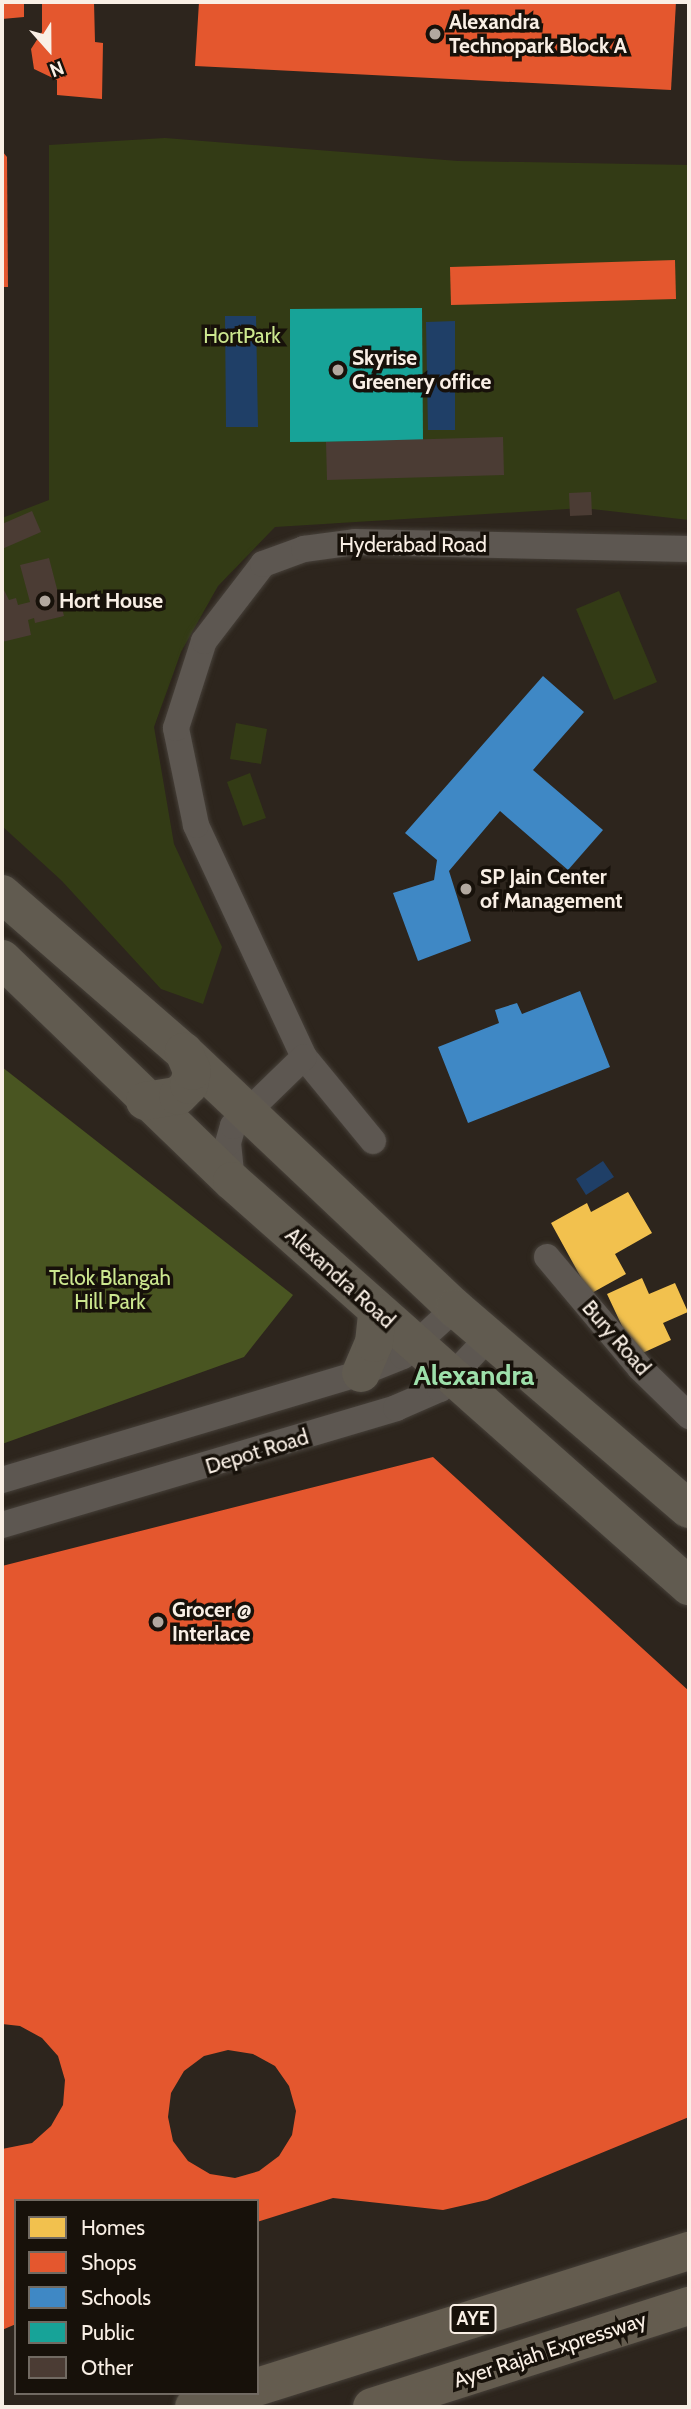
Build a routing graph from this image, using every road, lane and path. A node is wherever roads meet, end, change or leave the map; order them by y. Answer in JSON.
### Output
{"nodes":[{"id":1,"x":689,"y":549,"type":"edge"},
{"id":2,"x":2,"y":894,"type":"edge"},
{"id":3,"x":2,"y":959,"type":"edge"},
{"id":4,"x":184,"y":1052,"type":"junction"},
{"id":5,"x":304,"y":1057,"type":"junction"},
{"id":6,"x":145,"y":1101,"type":"junction"},
{"id":7,"x":248,"y":1112,"type":"junction"},
{"id":8,"x":373,"y":1141,"type":"dead end"},
{"id":9,"x":233,"y":1181,"type":"junction"},
{"id":10,"x":547,"y":1256,"type":"dead end"},
{"id":11,"x":455,"y":1308,"type":"junction"},
{"id":12,"x":377,"y":1313,"type":"junction"},
{"id":13,"x":489,"y":1338,"type":"junction"},
{"id":14,"x":415,"y":1345,"type":"junction"},
{"id":15,"x":361,"y":1373,"type":"junction"},
{"id":16,"x":453,"y":1373,"type":"junction"},
{"id":17,"x":689,"y":1416,"type":"edge"},
{"id":18,"x":2,"y":1480,"type":"edge"},
{"id":19,"x":689,"y":1509,"type":"edge"},
{"id":20,"x":2,"y":1525,"type":"edge"},
{"id":21,"x":689,"y":1586,"type":"edge"},
{"id":22,"x":689,"y":2251,"type":"edge"},
{"id":23,"x":689,"y":2306,"type":"edge"},
{"id":24,"x":259,"y":2386,"type":"edge"},
{"id":25,"x":233,"y":2395,"type":"edge"},
{"id":26,"x":194,"y":2407,"type":"edge"},
{"id":27,"x":372,"y":2407,"type":"edge"}],
"edges":[{"from":1,"to":5,"type":"street","name":"Hyderabad Road"},
{"from":2,"to":4,"type":"main road"},
{"from":3,"to":6,"type":"main road","name":"Alexandra Road"},
{"from":4,"to":6,"type":"main road"},
{"from":4,"to":7,"type":"main road"},
{"from":5,"to":7,"type":"street"},
{"from":5,"to":8,"type":"street","name":"Hyderabad Road"},
{"from":6,"to":9,"type":"main road","name":"Alexandra Road"},
{"from":7,"to":9,"type":"street"},
{"from":7,"to":11,"type":"main road"},
{"from":9,"to":12,"type":"main road","name":"Alexandra Road"},
{"from":10,"to":17,"type":"street","name":"Bury Road"},
{"from":11,"to":13,"type":"main road"},
{"from":11,"to":14,"type":"street"},
{"from":12,"to":14,"type":"main road","name":"Alexandra Road"},
{"from":12,"to":15,"type":"main road"},
{"from":13,"to":16,"type":"street","name":"Depot Road"},
{"from":13,"to":19,"type":"main road"},
{"from":14,"to":15,"type":"street"},
{"from":14,"to":16,"type":"main road","name":"Alexandra Road"},
{"from":15,"to":18,"type":"street"},
{"from":16,"to":20,"type":"street","name":"Depot Road"},
{"from":16,"to":21,"type":"main road","name":"Alexandra Road"},
{"from":22,"to":24,"type":"highway","number":"AYE"},
{"from":23,"to":27,"type":"highway","name":"Ayer Rajah Expressway","number":"AYE"},
{"from":25,"to":26,"type":"highway"}]}
